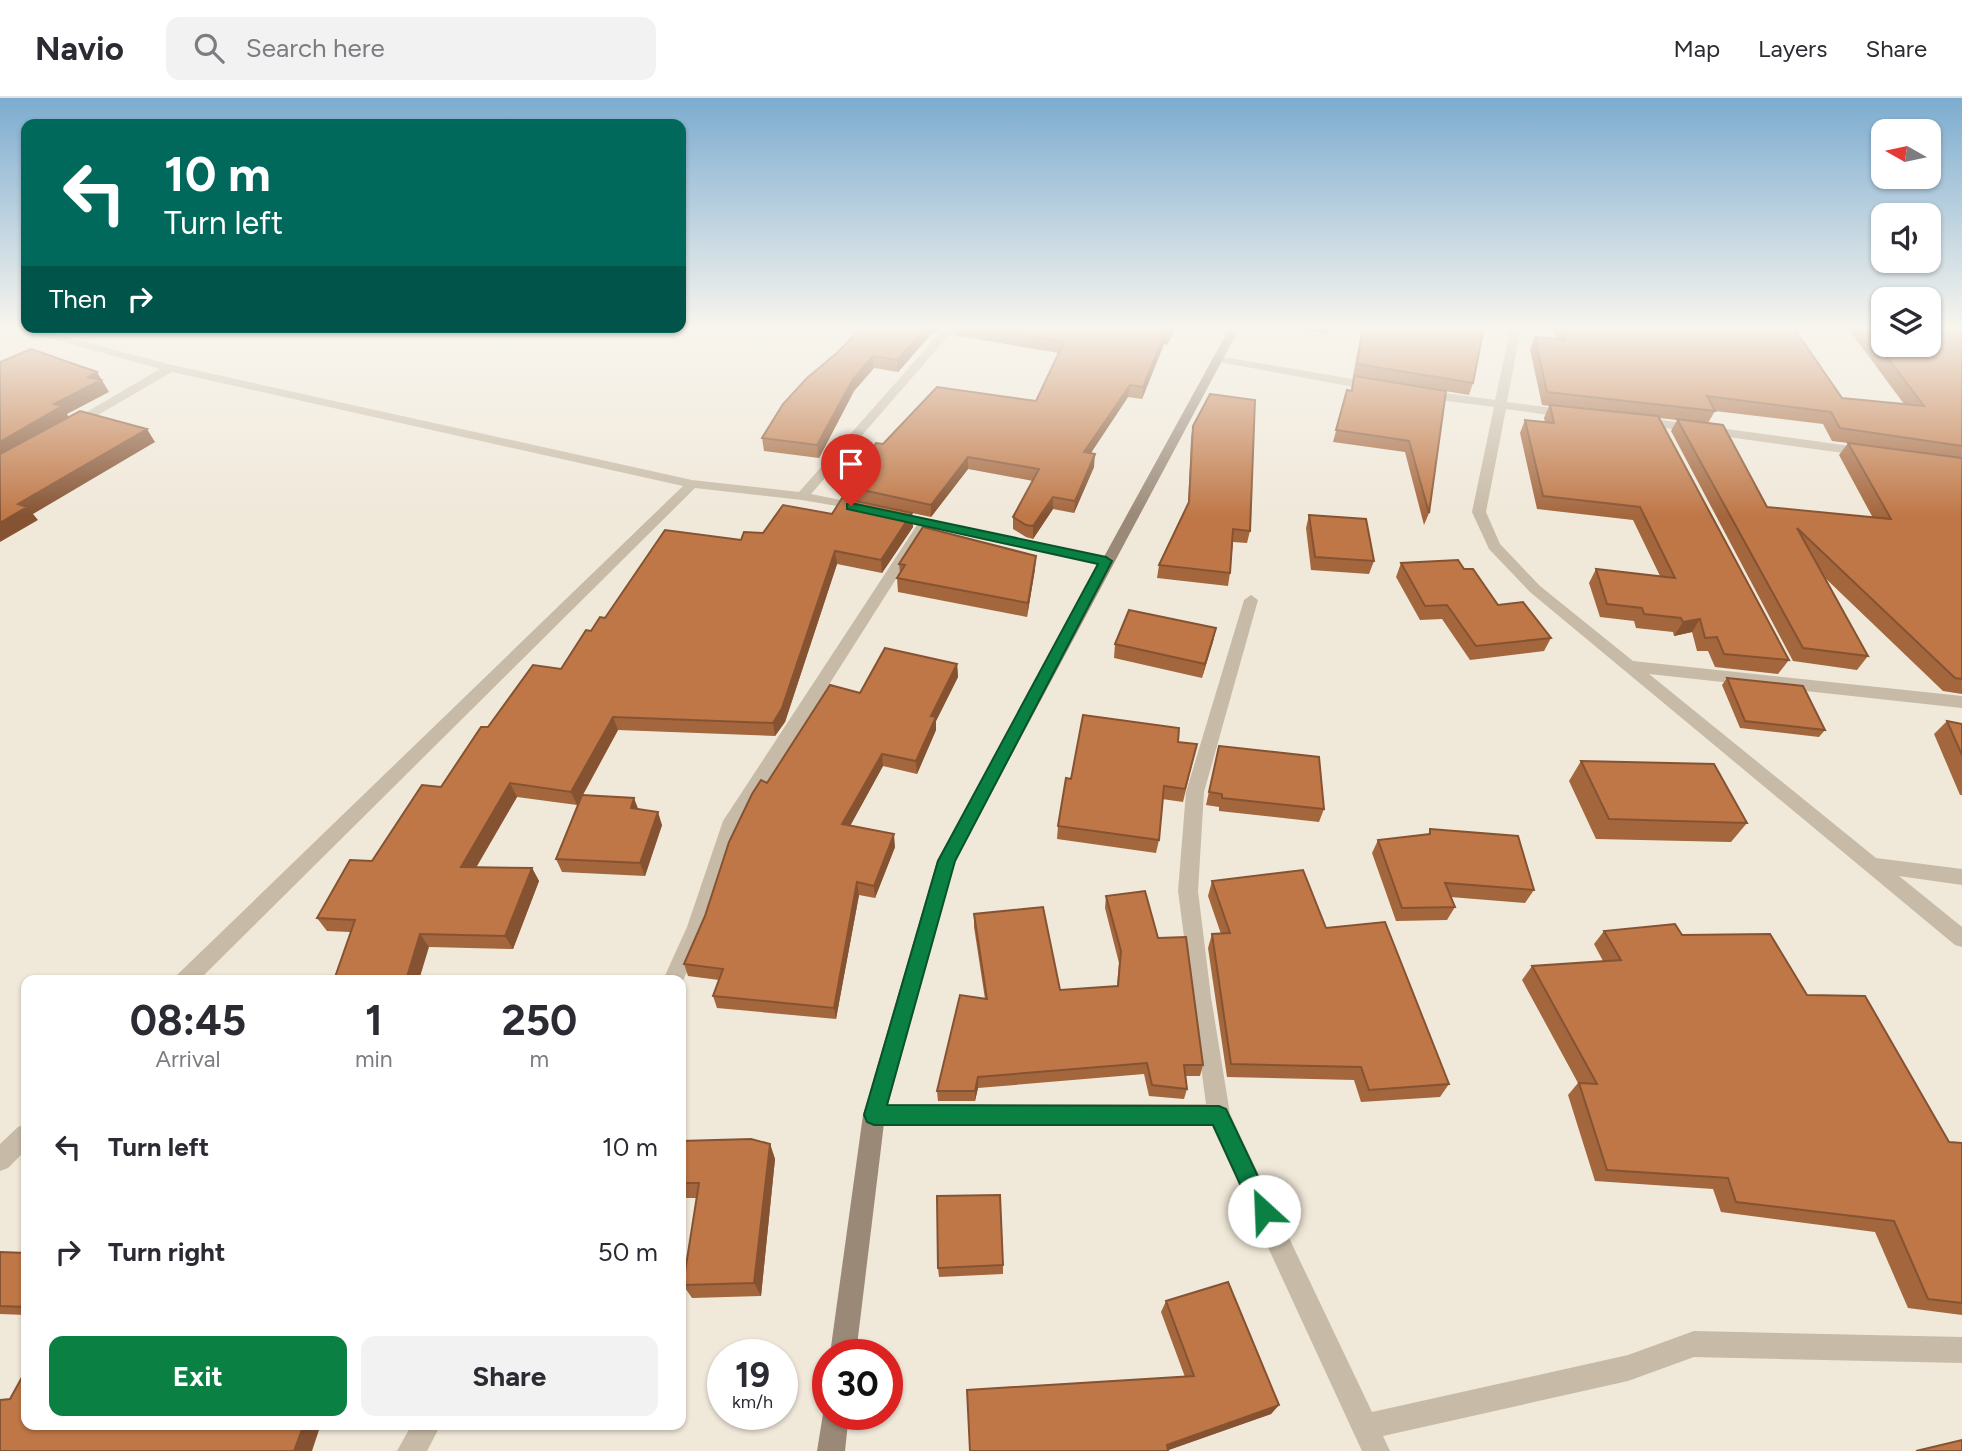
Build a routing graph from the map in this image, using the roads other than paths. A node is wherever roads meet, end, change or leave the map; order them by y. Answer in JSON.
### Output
{"nodes":[{"id":1,"x":133,"y":390,"type":"edge"},
{"id":2,"x":270,"y":390,"type":"edge"},
{"id":3,"x":895,"y":390,"type":"edge"},
{"id":4,"x":1200,"y":390,"type":"edge"},
{"id":5,"x":1505,"y":390,"type":"edge"},
{"id":6,"x":1413,"y":393,"type":"edge"},
{"id":7,"x":1502,"y":407,"type":"junction"},
{"id":8,"x":1579,"y":415,"type":"edge"},
{"id":9,"x":1631,"y":420,"type":"edge"},
{"id":10,"x":57,"y":435,"type":"edge"},
{"id":11,"x":1882,"y":454,"type":"edge"},
{"id":12,"x":692,"y":484,"type":"junction"},
{"id":13,"x":802,"y":496,"type":"junction"},
{"id":14,"x":926,"y":523,"type":"junction"},
{"id":15,"x":1106,"y":561,"type":"junction"},
{"id":16,"x":1251,"y":600,"type":"dead end"},
{"id":17,"x":1629,"y":666,"type":"junction"},
{"id":18,"x":1962,"y":702,"type":"edge"},
{"id":19,"x":1873,"y":865,"type":"junction"},
{"id":20,"x":1962,"y":877,"type":"edge"},
{"id":21,"x":1962,"y":939,"type":"edge"},
{"id":22,"x":190,"y":975,"type":"edge"},
{"id":23,"x":675,"y":975,"type":"edge"},
{"id":24,"x":874,"y":1115,"type":"junction"},
{"id":25,"x":1219,"y":1115,"type":"junction"},
{"id":26,"x":21,"y":1140,"type":"edge"},
{"id":27,"x":0,"y":1160,"type":"edge"},
{"id":28,"x":846,"y":1339,"type":"edge"},
{"id":29,"x":1962,"y":1350,"type":"edge"},
{"id":30,"x":424,"y":1430,"type":"edge"},
{"id":31,"x":834,"y":1430,"type":"edge"},
{"id":32,"x":1371,"y":1439,"type":"edge"},
{"id":33,"x":411,"y":1451,"type":"edge"},
{"id":34,"x":831,"y":1451,"type":"edge"}],
"edges":[{"from":1,"to":10,"type":"street"},
{"from":2,"to":12,"type":"street"},
{"from":3,"to":13,"type":"street"},
{"from":4,"to":15,"type":"street"},
{"from":5,"to":7,"type":"street"},
{"from":6,"to":7,"type":"street"},
{"from":7,"to":8,"type":"street"},
{"from":7,"to":17,"type":"street"},
{"from":9,"to":11,"type":"street"},
{"from":12,"to":13,"type":"street"},
{"from":12,"to":22,"type":"street"},
{"from":13,"to":14,"type":"street"},
{"from":14,"to":15,"type":"street"},
{"from":14,"to":23,"type":"street"},
{"from":15,"to":24,"type":"street"},
{"from":16,"to":25,"type":"street"},
{"from":17,"to":18,"type":"street"},
{"from":17,"to":19,"type":"street"},
{"from":19,"to":20,"type":"street"},
{"from":19,"to":21,"type":"street"},
{"from":24,"to":25,"type":"street"},
{"from":24,"to":28,"type":"street"},
{"from":25,"to":32,"type":"street"},
{"from":26,"to":27,"type":"street"},
{"from":29,"to":32,"type":"street"},
{"from":30,"to":33,"type":"street"},
{"from":31,"to":34,"type":"street"}]}
